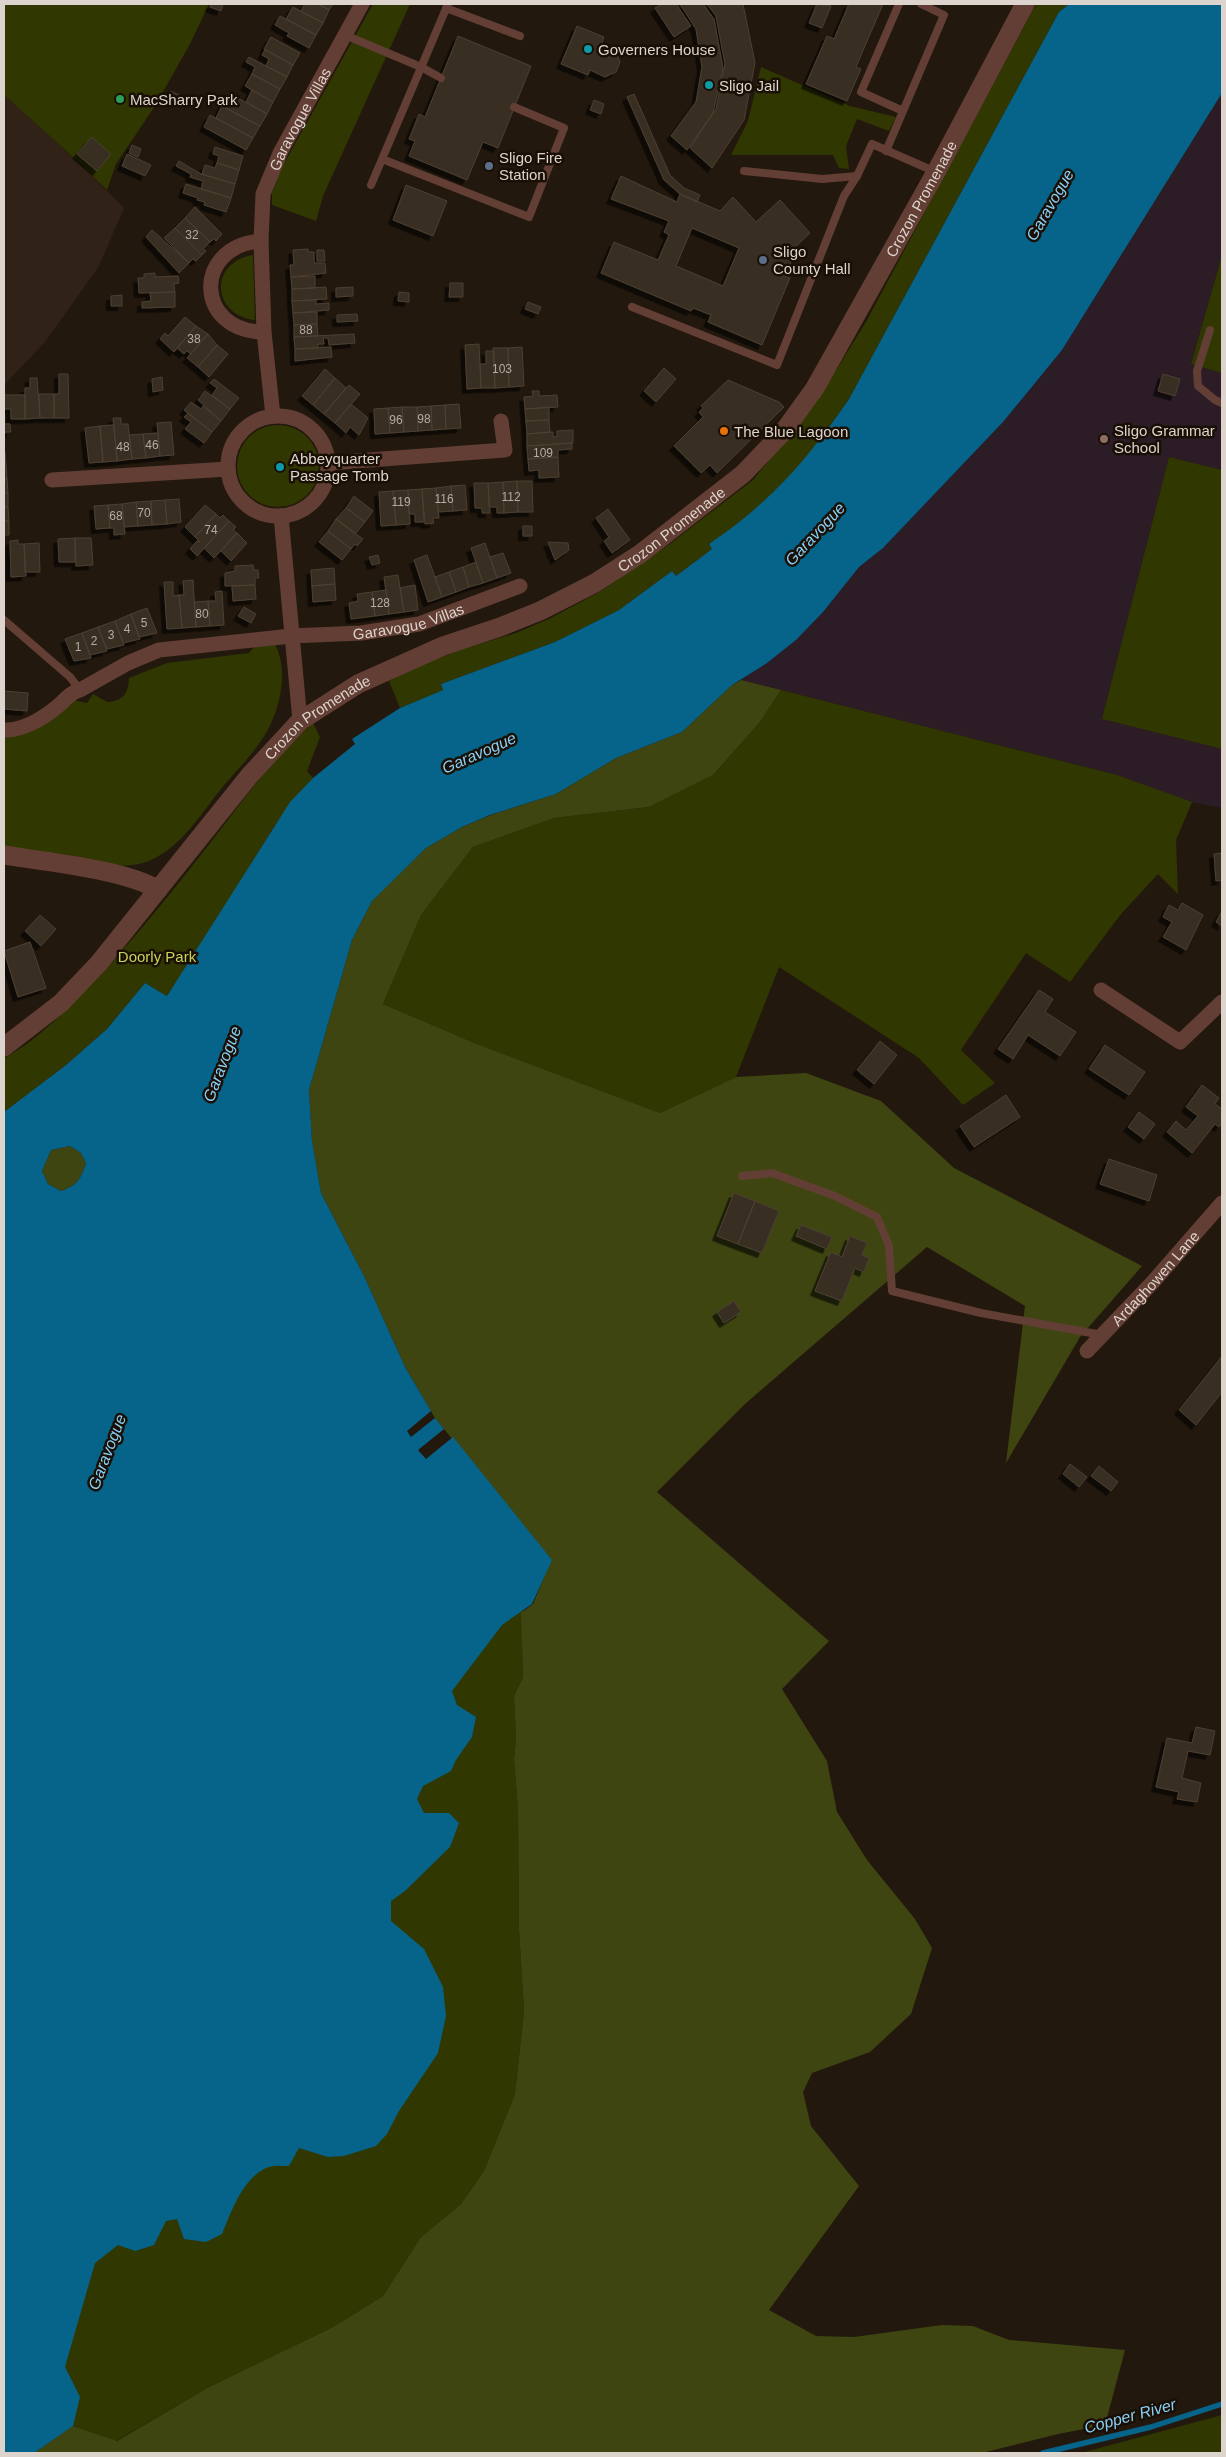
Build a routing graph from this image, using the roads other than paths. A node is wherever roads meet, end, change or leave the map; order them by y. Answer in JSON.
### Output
{"nodes":[{"id":1,"x":362,"y":4,"type":"edge"},
{"id":2,"x":899,"y":4,"type":"edge"},
{"id":3,"x":921,"y":4,"type":"edge"},
{"id":4,"x":1025,"y":4,"type":"edge"},
{"id":5,"x":447,"y":6,"type":"edge"},
{"id":6,"x":345,"y":35,"type":"junction"},
{"id":7,"x":520,"y":36,"type":"dead end"},
{"id":8,"x":421,"y":67,"type":"junction"},
{"id":9,"x":441,"y":78,"type":"dead end"},
{"id":10,"x":514,"y":107,"type":"dead end"},
{"id":11,"x":903,"y":111,"type":"junction"},
{"id":12,"x":886,"y":151,"type":"junction"},
{"id":13,"x":382,"y":159,"type":"junction"},
{"id":14,"x":744,"y":172,"type":"dead end"},
{"id":15,"x":936,"y":172,"type":"junction"},
{"id":16,"x":857,"y":176,"type":"junction"},
{"id":17,"x":371,"y":186,"type":"dead end"},
{"id":18,"x":261,"y":241,"type":"junction"},
{"id":19,"x":632,"y":307,"type":"dead end"},
{"id":20,"x":1210,"y":330,"type":"dead end"},
{"id":21,"x":264,"y":332,"type":"junction"},
{"id":22,"x":1222,"y":403,"type":"edge"},
{"id":23,"x":273,"y":416,"type":"junction"},
{"id":24,"x":501,"y":421,"type":"dead end"},
{"id":25,"x":328,"y":463,"type":"junction"},
{"id":26,"x":228,"y":469,"type":"junction"},
{"id":27,"x":52,"y":480,"type":"dead end"},
{"id":28,"x":281,"y":516,"type":"junction"},
{"id":29,"x":520,"y":586,"type":"dead end"},
{"id":30,"x":4,"y":620,"type":"edge"},
{"id":31,"x":291,"y":636,"type":"junction"},
{"id":32,"x":84,"y":688,"type":"junction"},
{"id":33,"x":300,"y":721,"type":"junction"},
{"id":34,"x":4,"y":730,"type":"edge"},
{"id":35,"x":4,"y":855,"type":"edge"},
{"id":36,"x":158,"y":890,"type":"junction"},
{"id":37,"x":1101,"y":990,"type":"dead end"},
{"id":38,"x":1222,"y":1002,"type":"edge"},
{"id":39,"x":4,"y":1047,"type":"edge"},
{"id":40,"x":742,"y":1176,"type":"dead end"},
{"id":41,"x":1222,"y":1203,"type":"edge"},
{"id":42,"x":1102,"y":1335,"type":"junction"},
{"id":43,"x":1087,"y":1351,"type":"dead end"}],
"edges":[{"from":1,"to":6,"type":"street","name":"Garavogue Villas"},
{"from":2,"to":11,"type":"lane"},
{"from":3,"to":11,"type":"lane"},
{"from":4,"to":15,"type":"street","name":"Crozon Promenade"},
{"from":5,"to":7,"type":"lane"},
{"from":5,"to":8,"type":"lane"},
{"from":6,"to":8,"type":"lane"},
{"from":6,"to":18,"type":"street","name":"Garavogue Villas"},
{"from":8,"to":9,"type":"lane"},
{"from":8,"to":13,"type":"lane"},
{"from":10,"to":13,"type":"lane"},
{"from":11,"to":12,"type":"lane"},
{"from":12,"to":15,"type":"lane"},
{"from":12,"to":16,"type":"lane"},
{"from":13,"to":17,"type":"lane"},
{"from":14,"to":16,"type":"lane"},
{"from":15,"to":33,"type":"street","name":"Crozon Promenade"},
{"from":16,"to":19,"type":"lane"},
{"from":18,"to":21,"type":"street","name":"Garavogue Villas"},
{"from":18,"to":21,"type":"street"},
{"from":20,"to":22,"type":"lane"},
{"from":21,"to":23,"type":"street","name":"Garavogue Villas"},
{"from":23,"to":25,"type":"street"},
{"from":23,"to":26,"type":"street"},
{"from":24,"to":25,"type":"street"},
{"from":25,"to":28,"type":"street"},
{"from":26,"to":27,"type":"street"},
{"from":26,"to":28,"type":"street"},
{"from":28,"to":31,"type":"street"},
{"from":29,"to":31,"type":"street","name":"Garavogue Villas"},
{"from":30,"to":32,"type":"lane"},
{"from":31,"to":32,"type":"street","name":"Garavogue Villas"},
{"from":31,"to":33,"type":"street"},
{"from":32,"to":34,"type":"street","name":"Garavogue Villas"},
{"from":33,"to":36,"type":"street","name":"Crozon Promenade"},
{"from":35,"to":36,"type":"street"},
{"from":36,"to":39,"type":"street"},
{"from":37,"to":38,"type":"street"},
{"from":40,"to":42,"type":"lane"},
{"from":41,"to":42,"type":"street","name":"Ardaghowen Lane"},
{"from":42,"to":43,"type":"street","name":"Ardaghowen Lane"}]}
